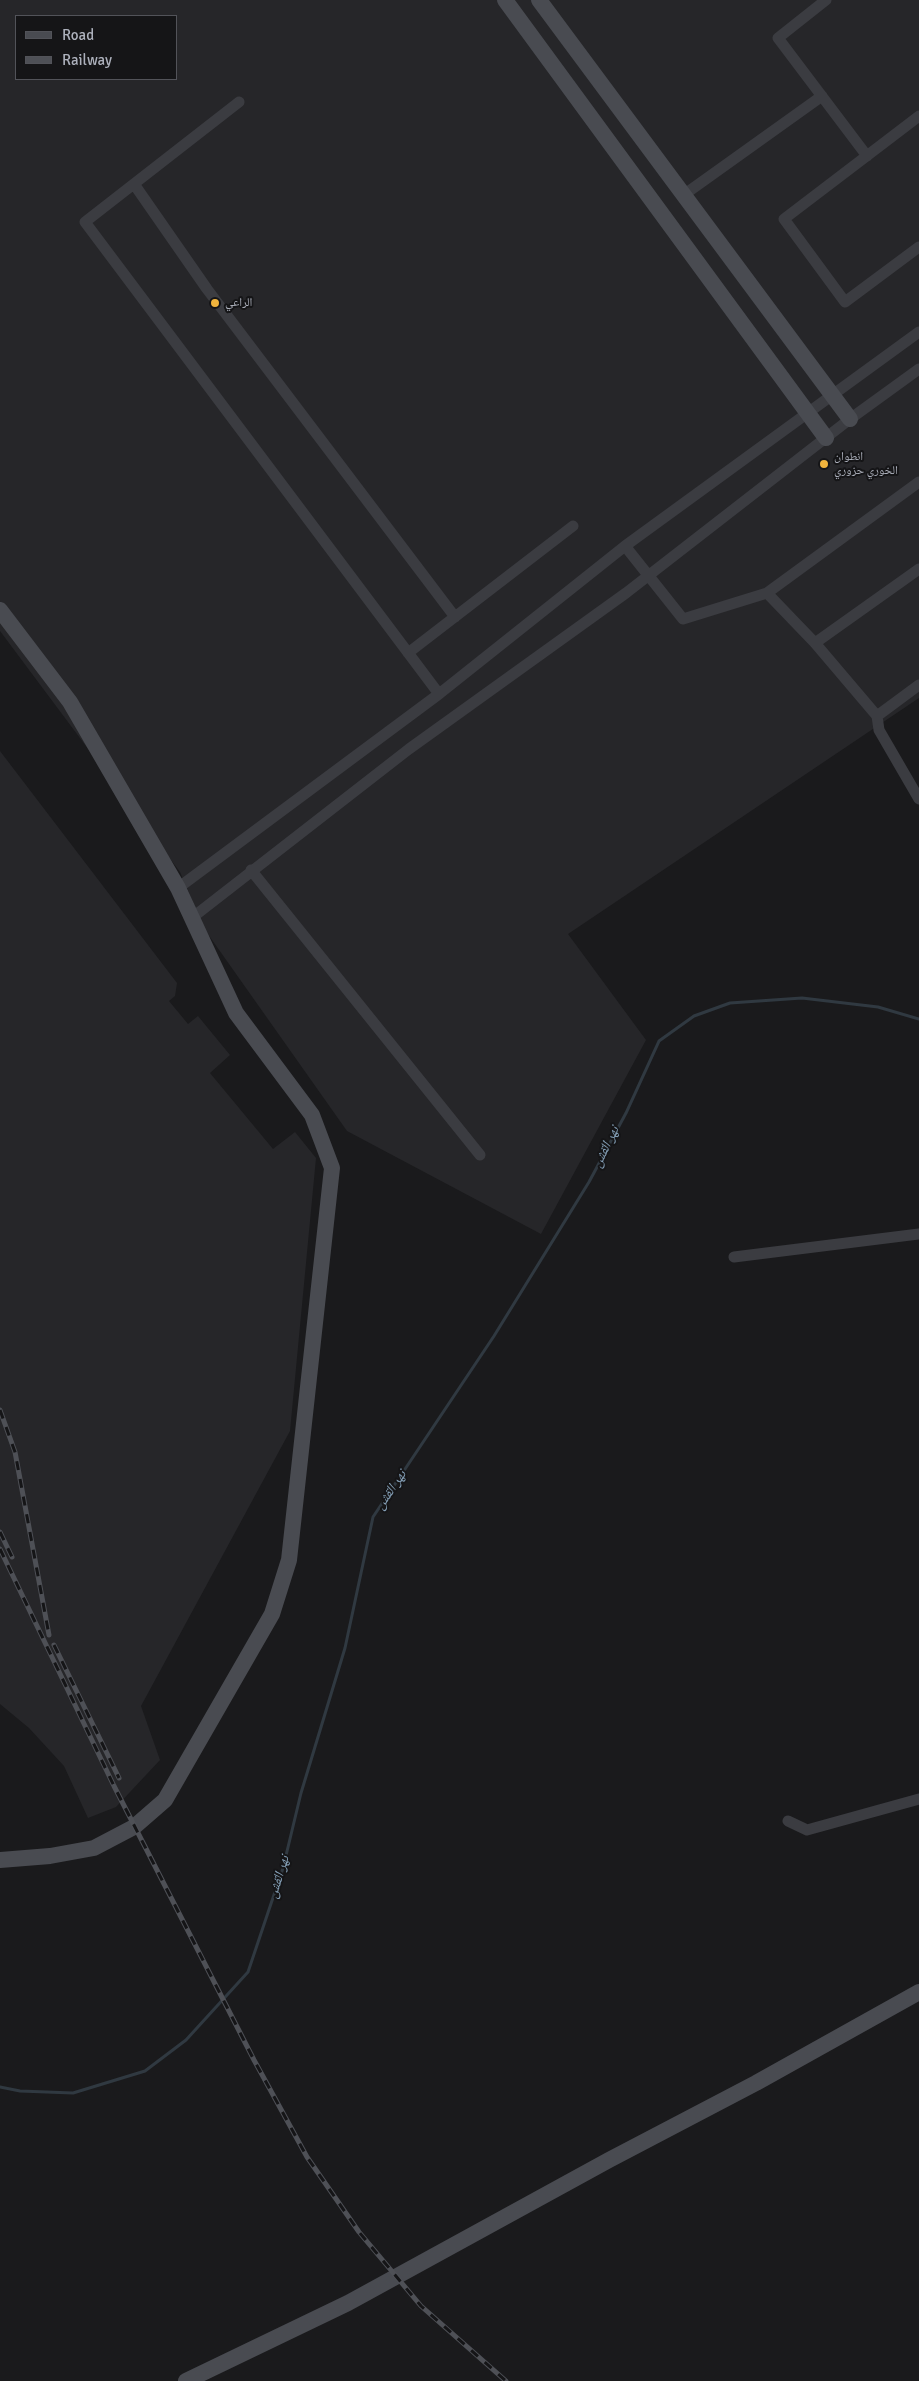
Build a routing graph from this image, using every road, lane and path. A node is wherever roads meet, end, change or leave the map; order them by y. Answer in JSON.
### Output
{"nodes":[{"id":1,"x":504,"y":0,"type":"edge"},
{"id":2,"x":539,"y":0,"type":"edge"},
{"id":3,"x":826,"y":0,"type":"edge"},
{"id":4,"x":822,"y":96,"type":"junction"},
{"id":5,"x":238,"y":102,"type":"dead end"},
{"id":6,"x":919,"y":116,"type":"edge"},
{"id":7,"x":867,"y":156,"type":"junction"},
{"id":8,"x":134,"y":184,"type":"junction"},
{"id":9,"x":685,"y":194,"type":"junction"},
{"id":10,"x":919,"y":247,"type":"edge"},
{"id":11,"x":919,"y":332,"type":"edge"},
{"id":12,"x":919,"y":369,"type":"edge"},
{"id":13,"x":832,"y":396,"type":"junction"},
{"id":14,"x":808,"y":415,"type":"junction"},
{"id":15,"x":850,"y":419,"type":"junction"},
{"id":16,"x":826,"y":438,"type":"junction"},
{"id":17,"x":919,"y":482,"type":"edge"},
{"id":18,"x":574,"y":526,"type":"dead end"},
{"id":19,"x":625,"y":546,"type":"junction"},
{"id":20,"x":919,"y":570,"type":"edge"},
{"id":21,"x":649,"y":576,"type":"junction"},
{"id":22,"x":767,"y":593,"type":"junction"},
{"id":23,"x":0,"y":610,"type":"edge"},
{"id":24,"x":455,"y":617,"type":"junction"},
{"id":25,"x":815,"y":642,"type":"junction"},
{"id":26,"x":408,"y":653,"type":"junction"},
{"id":27,"x":919,"y":685,"type":"edge"},
{"id":28,"x":438,"y":694,"type":"junction"},
{"id":29,"x":877,"y":716,"type":"junction"},
{"id":30,"x":919,"y":799,"type":"edge"},
{"id":31,"x":251,"y":870,"type":"junction"},
{"id":32,"x":178,"y":888,"type":"junction"},
{"id":33,"x":193,"y":917,"type":"junction"},
{"id":34,"x":480,"y":1155,"type":"dead end"},
{"id":35,"x":919,"y":1234,"type":"edge"},
{"id":36,"x":734,"y":1257,"type":"dead end"},
{"id":37,"x":919,"y":1799,"type":"edge"},
{"id":38,"x":788,"y":1821,"type":"dead end"},
{"id":39,"x":0,"y":1860,"type":"edge"},
{"id":40,"x":919,"y":1992,"type":"edge"},
{"id":41,"x":186,"y":2381,"type":"edge"}],
"edges":[{"from":1,"to":14,"type":"street"},
{"from":2,"to":9,"type":"street"},
{"from":3,"to":4,"type":"street"},
{"from":4,"to":7,"type":"street"},
{"from":4,"to":9,"type":"street"},
{"from":5,"to":8,"type":"street"},
{"from":6,"to":7,"type":"street"},
{"from":7,"to":10,"type":"street"},
{"from":8,"to":24,"type":"street"},
{"from":8,"to":26,"type":"street"},
{"from":9,"to":13,"type":"street"},
{"from":11,"to":13,"type":"street"},
{"from":12,"to":15,"type":"street"},
{"from":13,"to":14,"type":"street"},
{"from":13,"to":15,"type":"street"},
{"from":14,"to":16,"type":"street"},
{"from":14,"to":19,"type":"street"},
{"from":15,"to":16,"type":"street"},
{"from":16,"to":21,"type":"street"},
{"from":17,"to":22,"type":"street"},
{"from":18,"to":24,"type":"street"},
{"from":19,"to":21,"type":"street"},
{"from":19,"to":28,"type":"street"},
{"from":20,"to":25,"type":"street"},
{"from":21,"to":22,"type":"street"},
{"from":21,"to":31,"type":"street"},
{"from":22,"to":25,"type":"street"},
{"from":23,"to":32,"type":"street"},
{"from":24,"to":26,"type":"street"},
{"from":25,"to":29,"type":"street"},
{"from":26,"to":28,"type":"street"},
{"from":27,"to":29,"type":"street"},
{"from":28,"to":32,"type":"street"},
{"from":29,"to":30,"type":"street"},
{"from":31,"to":33,"type":"street"},
{"from":31,"to":34,"type":"street"},
{"from":32,"to":33,"type":"street"},
{"from":33,"to":39,"type":"street"},
{"from":35,"to":36,"type":"street"},
{"from":37,"to":38,"type":"street"},
{"from":40,"to":41,"type":"street"}]}
